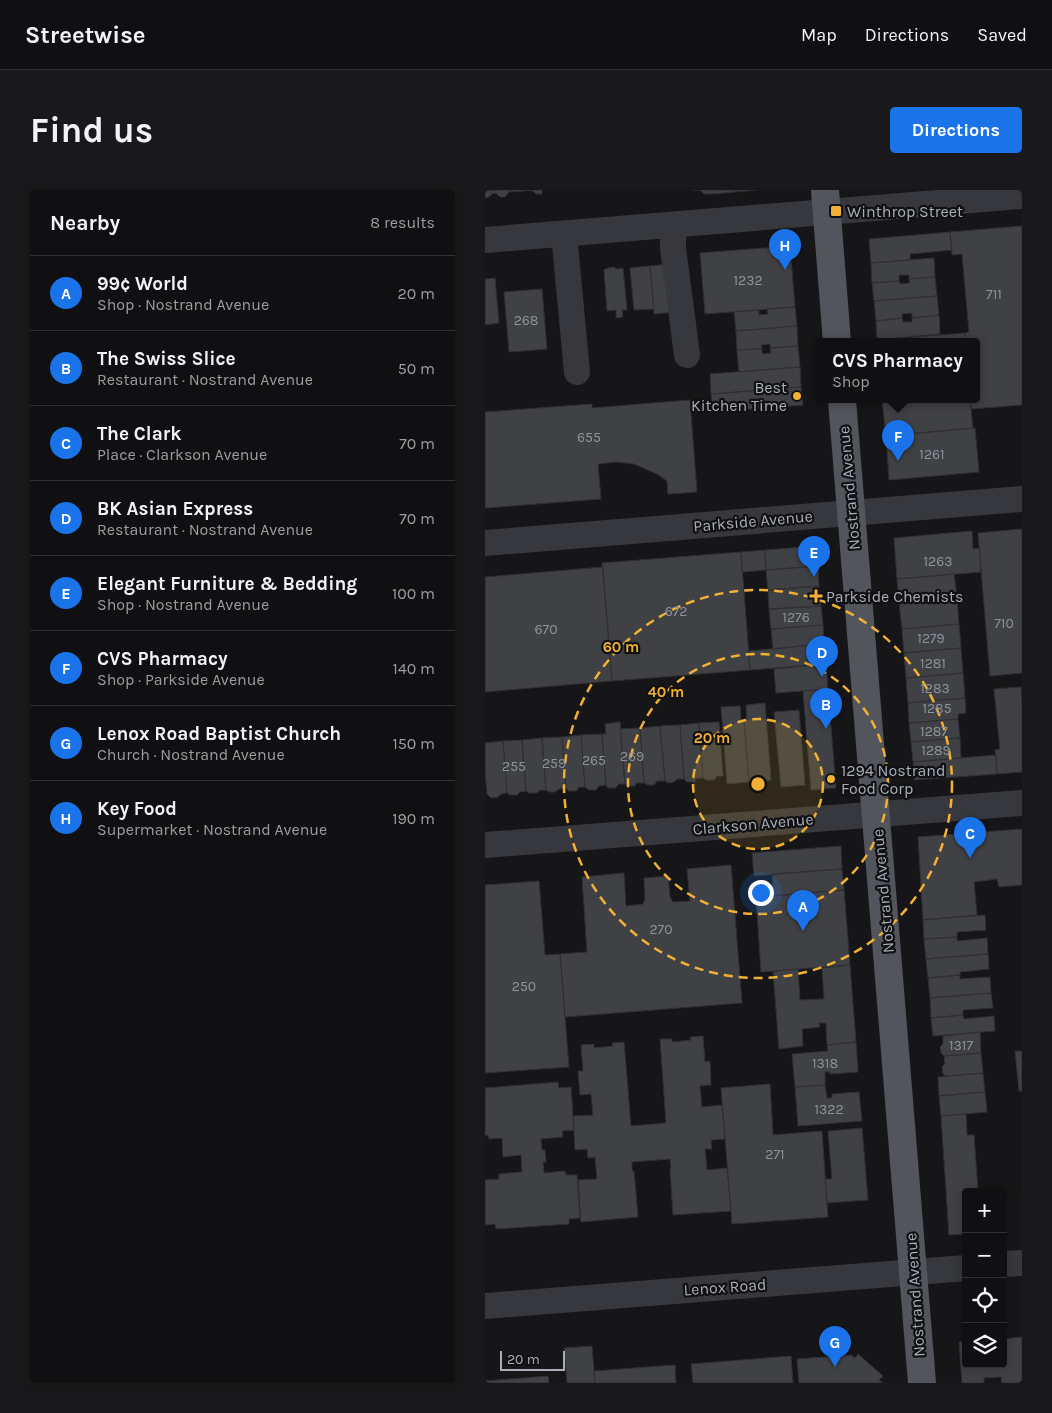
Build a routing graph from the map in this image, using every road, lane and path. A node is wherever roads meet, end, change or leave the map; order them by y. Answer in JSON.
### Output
{"nodes":[{"id":1,"x":1022,"y":196,"type":"edge"},
{"id":2,"x":826,"y":201,"type":"edge"},
{"id":3,"x":673,"y":225,"type":"junction"},
{"id":4,"x":564,"y":234,"type":"junction"},
{"id":5,"x":485,"y":240,"type":"edge"},
{"id":6,"x":837,"y":338,"type":"edge"},
{"id":7,"x":687,"y":355,"type":"dead end"},
{"id":8,"x":577,"y":372,"type":"dead end"},
{"id":9,"x":842,"y":403,"type":"edge"},
{"id":10,"x":1022,"y":499,"type":"edge"},
{"id":11,"x":851,"y":513,"type":"junction"},
{"id":12,"x":485,"y":542,"type":"edge"},
{"id":13,"x":1022,"y":803,"type":"edge"},
{"id":14,"x":877,"y":814,"type":"junction"},
{"id":15,"x":485,"y":845,"type":"edge"},
{"id":16,"x":1022,"y":1263,"type":"edge"},
{"id":17,"x":1007,"y":1264,"type":"edge"},
{"id":18,"x":962,"y":1268,"type":"edge"},
{"id":19,"x":914,"y":1272,"type":"junction"},
{"id":20,"x":485,"y":1306,"type":"edge"},
{"id":21,"x":922,"y":1383,"type":"edge"}],
"edges":[{"from":1,"to":2,"type":"street"},
{"from":2,"to":3,"type":"street"},
{"from":2,"to":6,"type":"main road"},
{"from":3,"to":4,"type":"street"},
{"from":3,"to":7,"type":"street"},
{"from":4,"to":5,"type":"street"},
{"from":4,"to":8,"type":"street"},
{"from":9,"to":11,"type":"main road","name":"Nostrand Avenue"},
{"from":10,"to":11,"type":"street","name":"Parkside Avenue"},
{"from":11,"to":12,"type":"street","name":"Parkside Avenue"},
{"from":11,"to":14,"type":"main road","name":"Nostrand Avenue"},
{"from":13,"to":14,"type":"street","name":"Clarkson Avenue"},
{"from":14,"to":15,"type":"street","name":"Clarkson Avenue"},
{"from":14,"to":19,"type":"main road","name":"Nostrand Avenue"},
{"from":16,"to":17,"type":"street"},
{"from":18,"to":19,"type":"street","name":"Lenox Road"},
{"from":19,"to":20,"type":"street","name":"Lenox Road"},
{"from":19,"to":21,"type":"main road","name":"Nostrand Avenue"}]}
